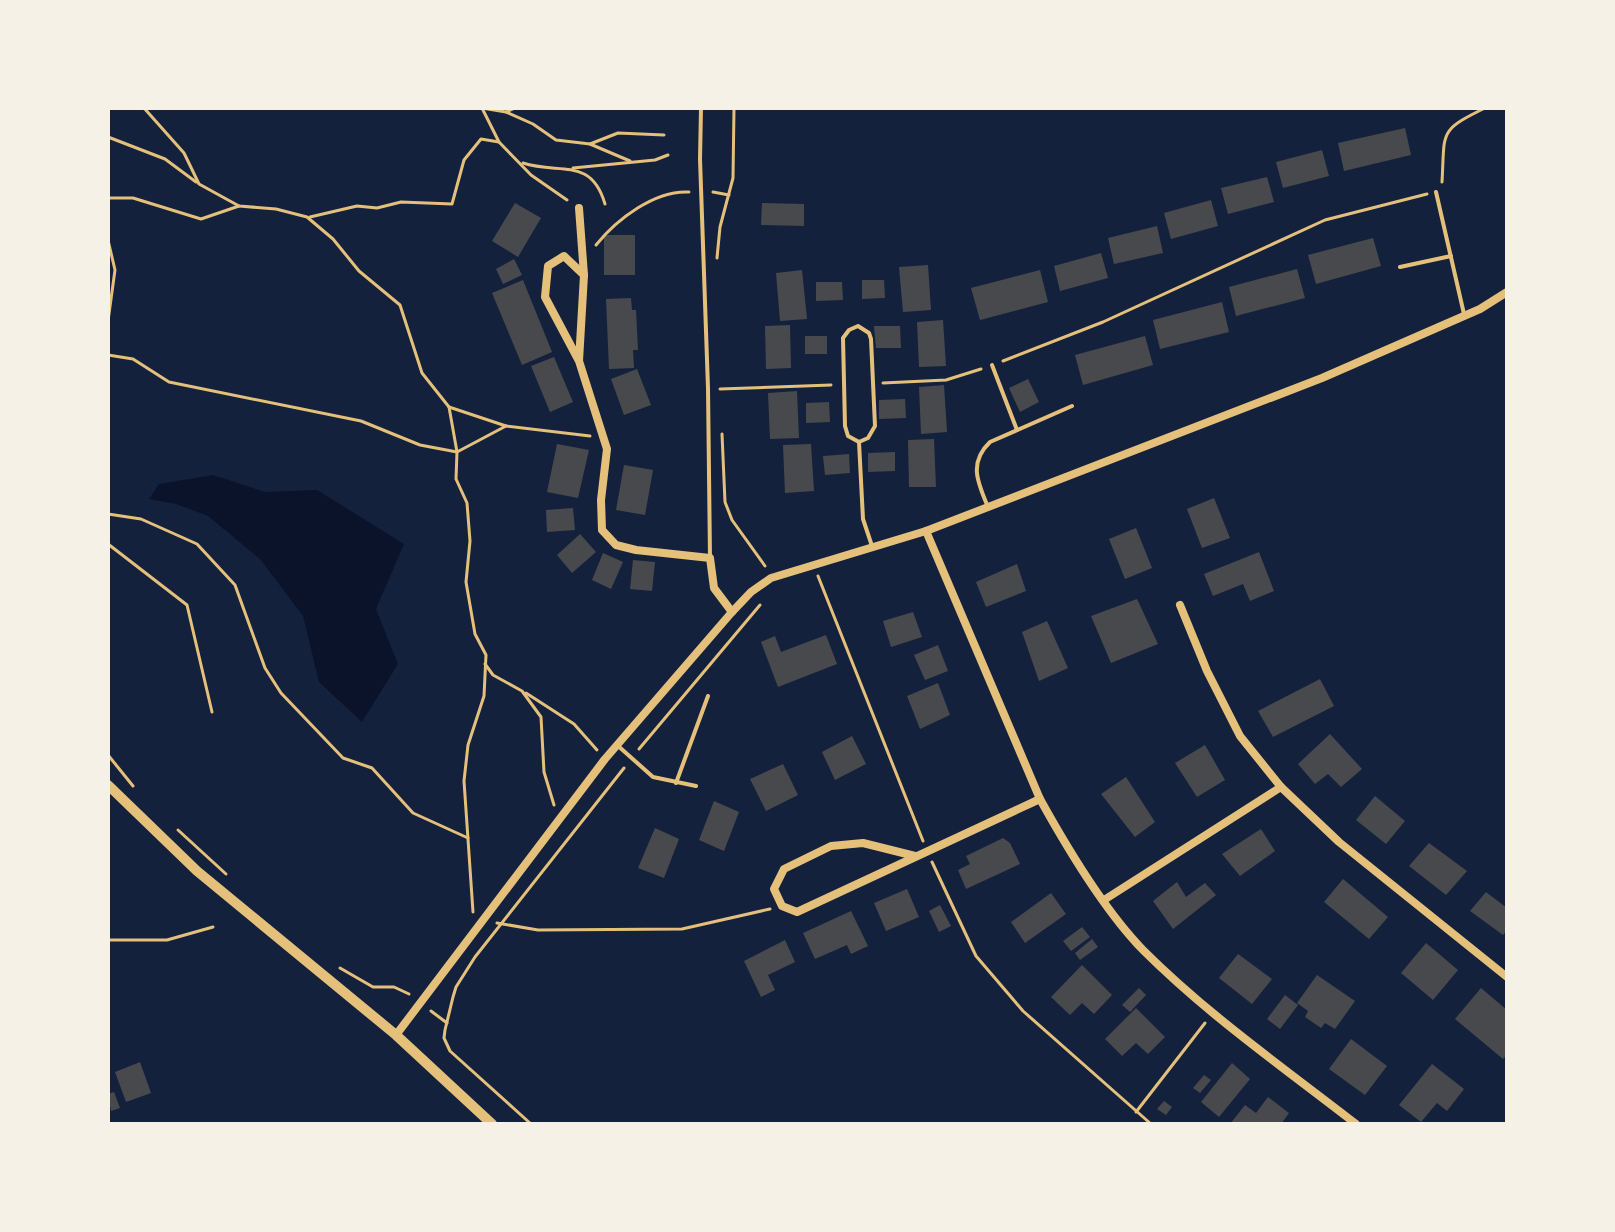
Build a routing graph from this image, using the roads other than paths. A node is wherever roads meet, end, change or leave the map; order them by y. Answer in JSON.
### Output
{"nodes":[{"id":1,"x":701,"y":108,"type":"edge"},
{"id":2,"x":1438,"y":191,"type":"road end"},
{"id":3,"x":579,"y":208,"type":"road end"},
{"id":4,"x":1451,"y":256,"type":"junction"},
{"id":5,"x":1400,"y":267,"type":"dead end"},
{"id":6,"x":584,"y":275,"type":"junction"},
{"id":7,"x":1507,"y":292,"type":"edge"},
{"id":8,"x":1465,"y":316,"type":"junction"},
{"id":9,"x":579,"y":361,"type":"junction"},
{"id":10,"x":992,"y":365,"type":"road end"},
{"id":11,"x":1072,"y":406,"type":"dead end"},
{"id":12,"x":1017,"y":431,"type":"junction"},
{"id":13,"x":859,"y":442,"type":"junction"},
{"id":14,"x":988,"y":507,"type":"junction"},
{"id":15,"x":926,"y":531,"type":"junction"},
{"id":16,"x":873,"y":548,"type":"junction"},
{"id":17,"x":710,"y":558,"type":"junction"},
{"id":18,"x":1180,"y":605,"type":"dead end"},
{"id":19,"x":732,"y":612,"type":"junction"},
{"id":20,"x":708,"y":696,"type":"dead end"},
{"id":21,"x":617,"y":745,"type":"junction"},
{"id":22,"x":676,"y":783,"type":"junction"},
{"id":23,"x":108,"y":785,"type":"edge"},
{"id":24,"x":696,"y":786,"type":"dead end"},
{"id":25,"x":1281,"y":787,"type":"junction"},
{"id":26,"x":1040,"y":799,"type":"junction"},
{"id":27,"x":915,"y":856,"type":"junction"},
{"id":28,"x":1104,"y":900,"type":"junction"},
{"id":29,"x":1507,"y":977,"type":"edge"},
{"id":30,"x":396,"y":1035,"type":"junction"},
{"id":31,"x":492,"y":1124,"type":"edge"},
{"id":32,"x":1356,"y":1124,"type":"edge"}],
"edges":[{"from":1,"to":17,"type":"lane"},
{"from":2,"to":4,"type":"lane"},
{"from":3,"to":6,"type":"street"},
{"from":4,"to":5,"type":"lane"},
{"from":4,"to":8,"type":"lane"},
{"from":6,"to":9,"type":"street"},
{"from":6,"to":9,"type":"street"},
{"from":7,"to":8,"type":"street"},
{"from":8,"to":14,"type":"street"},
{"from":9,"to":17,"type":"street"},
{"from":10,"to":12,"type":"lane"},
{"from":11,"to":12,"type":"lane"},
{"from":12,"to":14,"type":"lane"},
{"from":13,"to":13,"type":"lane"},
{"from":13,"to":16,"type":"lane"},
{"from":14,"to":15,"type":"street"},
{"from":15,"to":16,"type":"street"},
{"from":15,"to":26,"type":"street"},
{"from":16,"to":19,"type":"street"},
{"from":17,"to":19,"type":"street"},
{"from":18,"to":25,"type":"street"},
{"from":19,"to":21,"type":"street"},
{"from":20,"to":22,"type":"lane"},
{"from":21,"to":22,"type":"lane"},
{"from":21,"to":30,"type":"street"},
{"from":22,"to":24,"type":"lane"},
{"from":23,"to":30,"type":"street"},
{"from":25,"to":28,"type":"street"},
{"from":25,"to":29,"type":"street"},
{"from":26,"to":27,"type":"street"},
{"from":26,"to":28,"type":"street"},
{"from":27,"to":27,"type":"street"},
{"from":28,"to":32,"type":"street"},
{"from":30,"to":31,"type":"street"}]}
